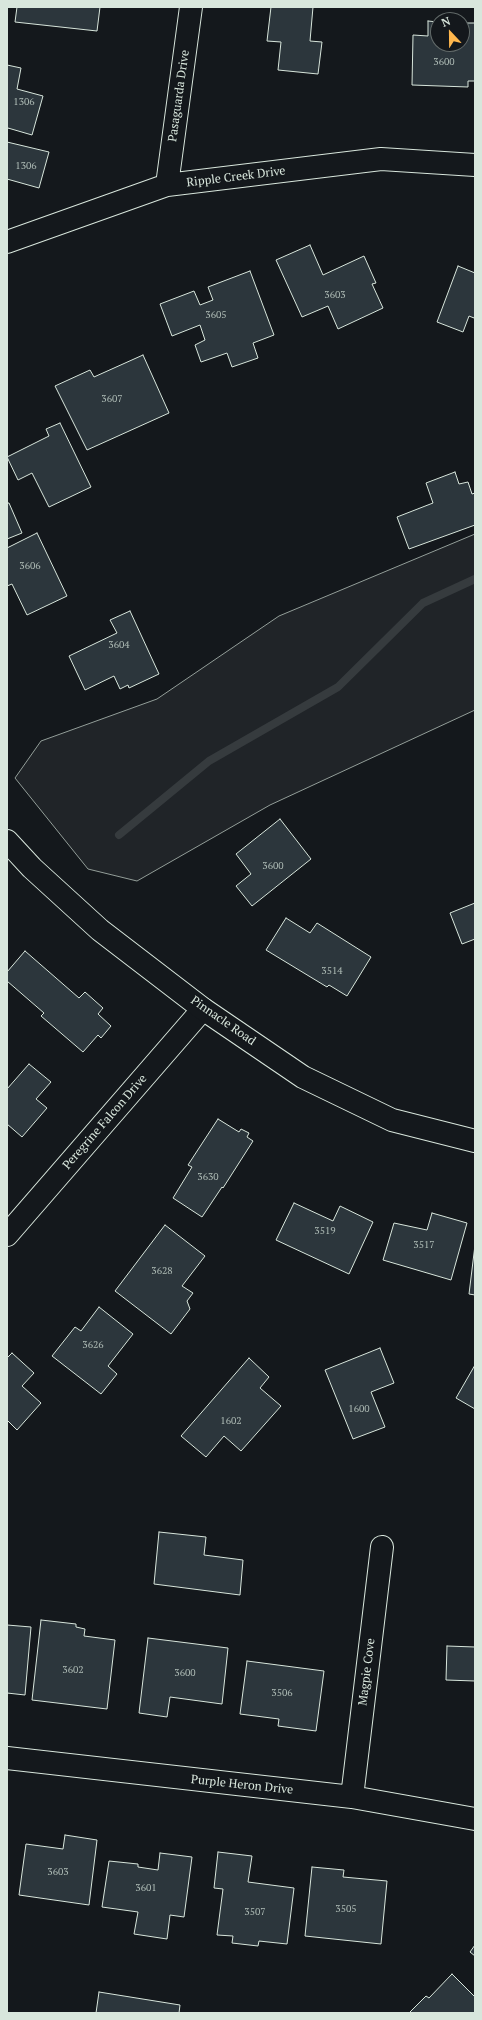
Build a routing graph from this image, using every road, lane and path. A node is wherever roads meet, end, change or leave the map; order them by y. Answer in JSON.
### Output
{"nodes":[{"id":1,"x":191,"y":7,"type":"edge"},
{"id":2,"x":475,"y":164,"type":"edge"},
{"id":3,"x":167,"y":185,"type":"junction"},
{"id":4,"x":7,"y":242,"type":"edge"},
{"id":5,"x":7,"y":841,"type":"edge"},
{"id":6,"x":203,"y":1009,"type":"junction"},
{"id":7,"x":475,"y":1141,"type":"edge"},
{"id":8,"x":7,"y":1235,"type":"edge"},
{"id":9,"x":382,"y":1547,"type":"dead end"},
{"id":10,"x":7,"y":1758,"type":"edge"},
{"id":11,"x":352,"y":1797,"type":"junction"},
{"id":12,"x":475,"y":1819,"type":"edge"}],
"edges":[{"from":1,"to":3,"type":"street","name":"Pasaguarda Drive"},
{"from":2,"to":3,"type":"street","name":"Ripple Creek Drive"},
{"from":3,"to":4,"type":"street","name":"Ripple Creek Drive"},
{"from":5,"to":6,"type":"street","name":"Pinnacle Road"},
{"from":6,"to":7,"type":"street","name":"Pinnacle Road"},
{"from":6,"to":8,"type":"street","name":"Peregrine Falcon Drive"},
{"from":9,"to":11,"type":"street","name":"Magpie Cove"},
{"from":10,"to":11,"type":"street","name":"Purple Heron Drive"},
{"from":11,"to":12,"type":"street","name":"Purple Heron Drive"}]}
